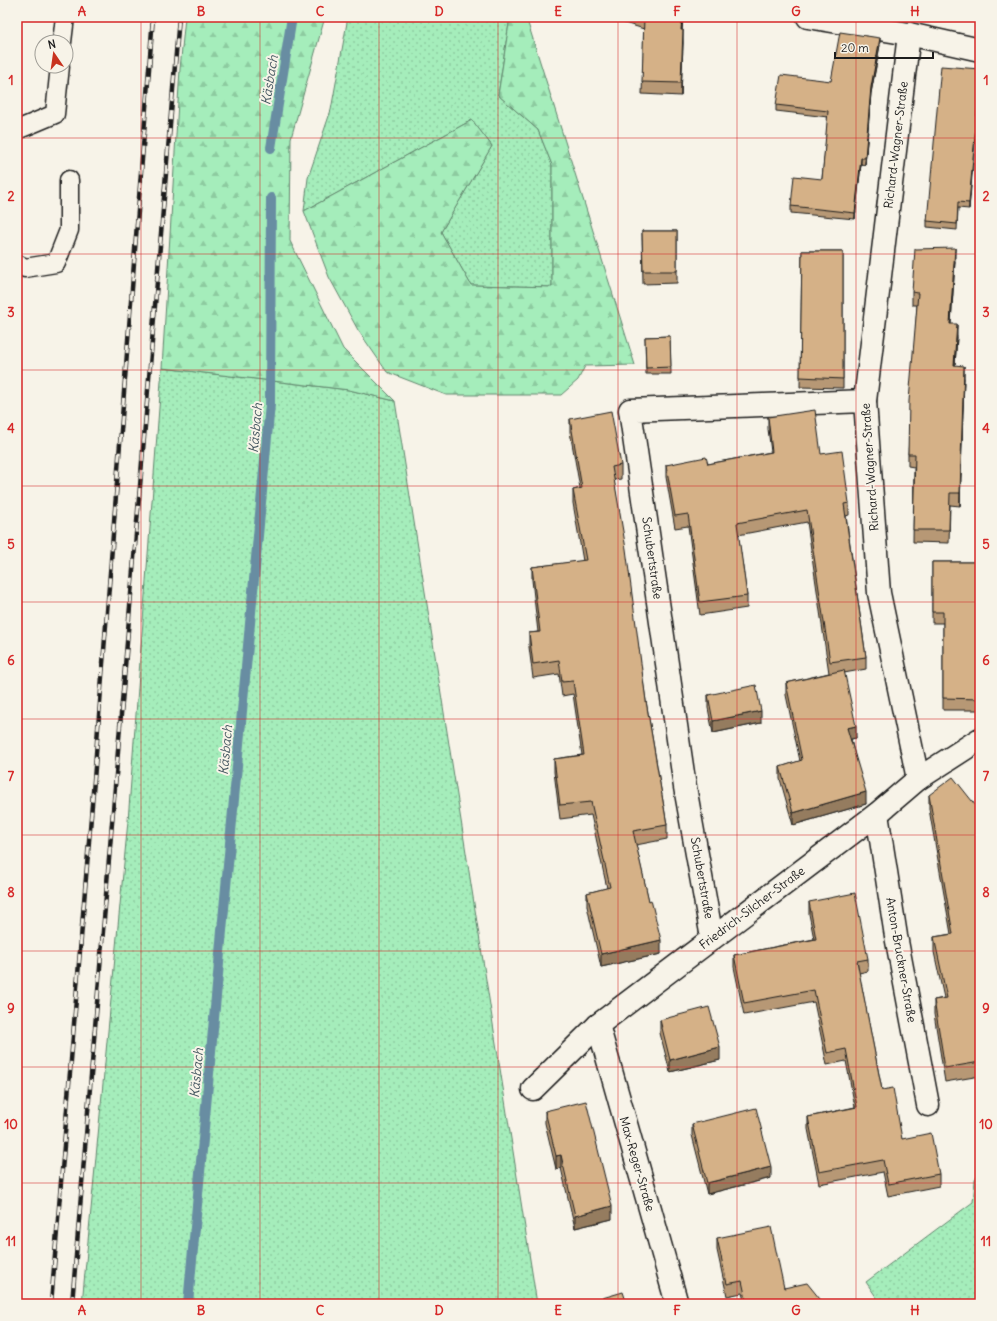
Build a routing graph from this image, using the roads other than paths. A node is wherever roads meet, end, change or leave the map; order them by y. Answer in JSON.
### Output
{"nodes":[{"id":1,"x":65,"y":17,"type":"edge"},
{"id":2,"x":808,"y":17,"type":"edge"},
{"id":3,"x":63,"y":34,"type":"edge"},
{"id":4,"x":909,"y":34,"type":"junction"},
{"id":5,"x":980,"y":50,"type":"edge"},
{"id":6,"x":59,"y":74,"type":"edge"},
{"id":7,"x":17,"y":130,"type":"edge"},
{"id":8,"x":69,"y":180,"type":"dead end"},
{"id":9,"x":17,"y":264,"type":"edge"},
{"id":10,"x":865,"y":401,"type":"junction"},
{"id":11,"x":980,"y":739,"type":"edge"},
{"id":12,"x":918,"y":779,"type":"junction"},
{"id":13,"x":877,"y":814,"type":"junction"},
{"id":14,"x":712,"y":938,"type":"junction"},
{"id":15,"x":598,"y":1025,"type":"junction"},
{"id":16,"x":533,"y":1088,"type":"dead end"},
{"id":17,"x":928,"y":1105,"type":"dead end"},
{"id":18,"x":677,"y":1304,"type":"edge"}],
"edges":[{"from":1,"to":3,"type":"lane"},
{"from":2,"to":4,"type":"street"},
{"from":4,"to":5,"type":"street"},
{"from":4,"to":10,"type":"street","name":"Richard-Wagner-Straße"},
{"from":6,"to":7,"type":"lane"},
{"from":8,"to":9,"type":"lane"},
{"from":10,"to":12,"type":"street","name":"Richard-Wagner-Straße"},
{"from":10,"to":14,"type":"street","name":"Schubertstraße"},
{"from":11,"to":12,"type":"street","name":"Friedrich-Silcher-Straße"},
{"from":12,"to":13,"type":"street","name":"Friedrich-Silcher-Straße"},
{"from":13,"to":14,"type":"street","name":"Friedrich-Silcher-Straße"},
{"from":13,"to":17,"type":"street","name":"Anton-Bruckner-Straße"},
{"from":14,"to":15,"type":"street","name":"Friedrich-Silcher-Straße"},
{"from":15,"to":16,"type":"street","name":"Friedrich-Silcher-Straße"},
{"from":15,"to":18,"type":"street","name":"Max-Reger-Straße"}]}
